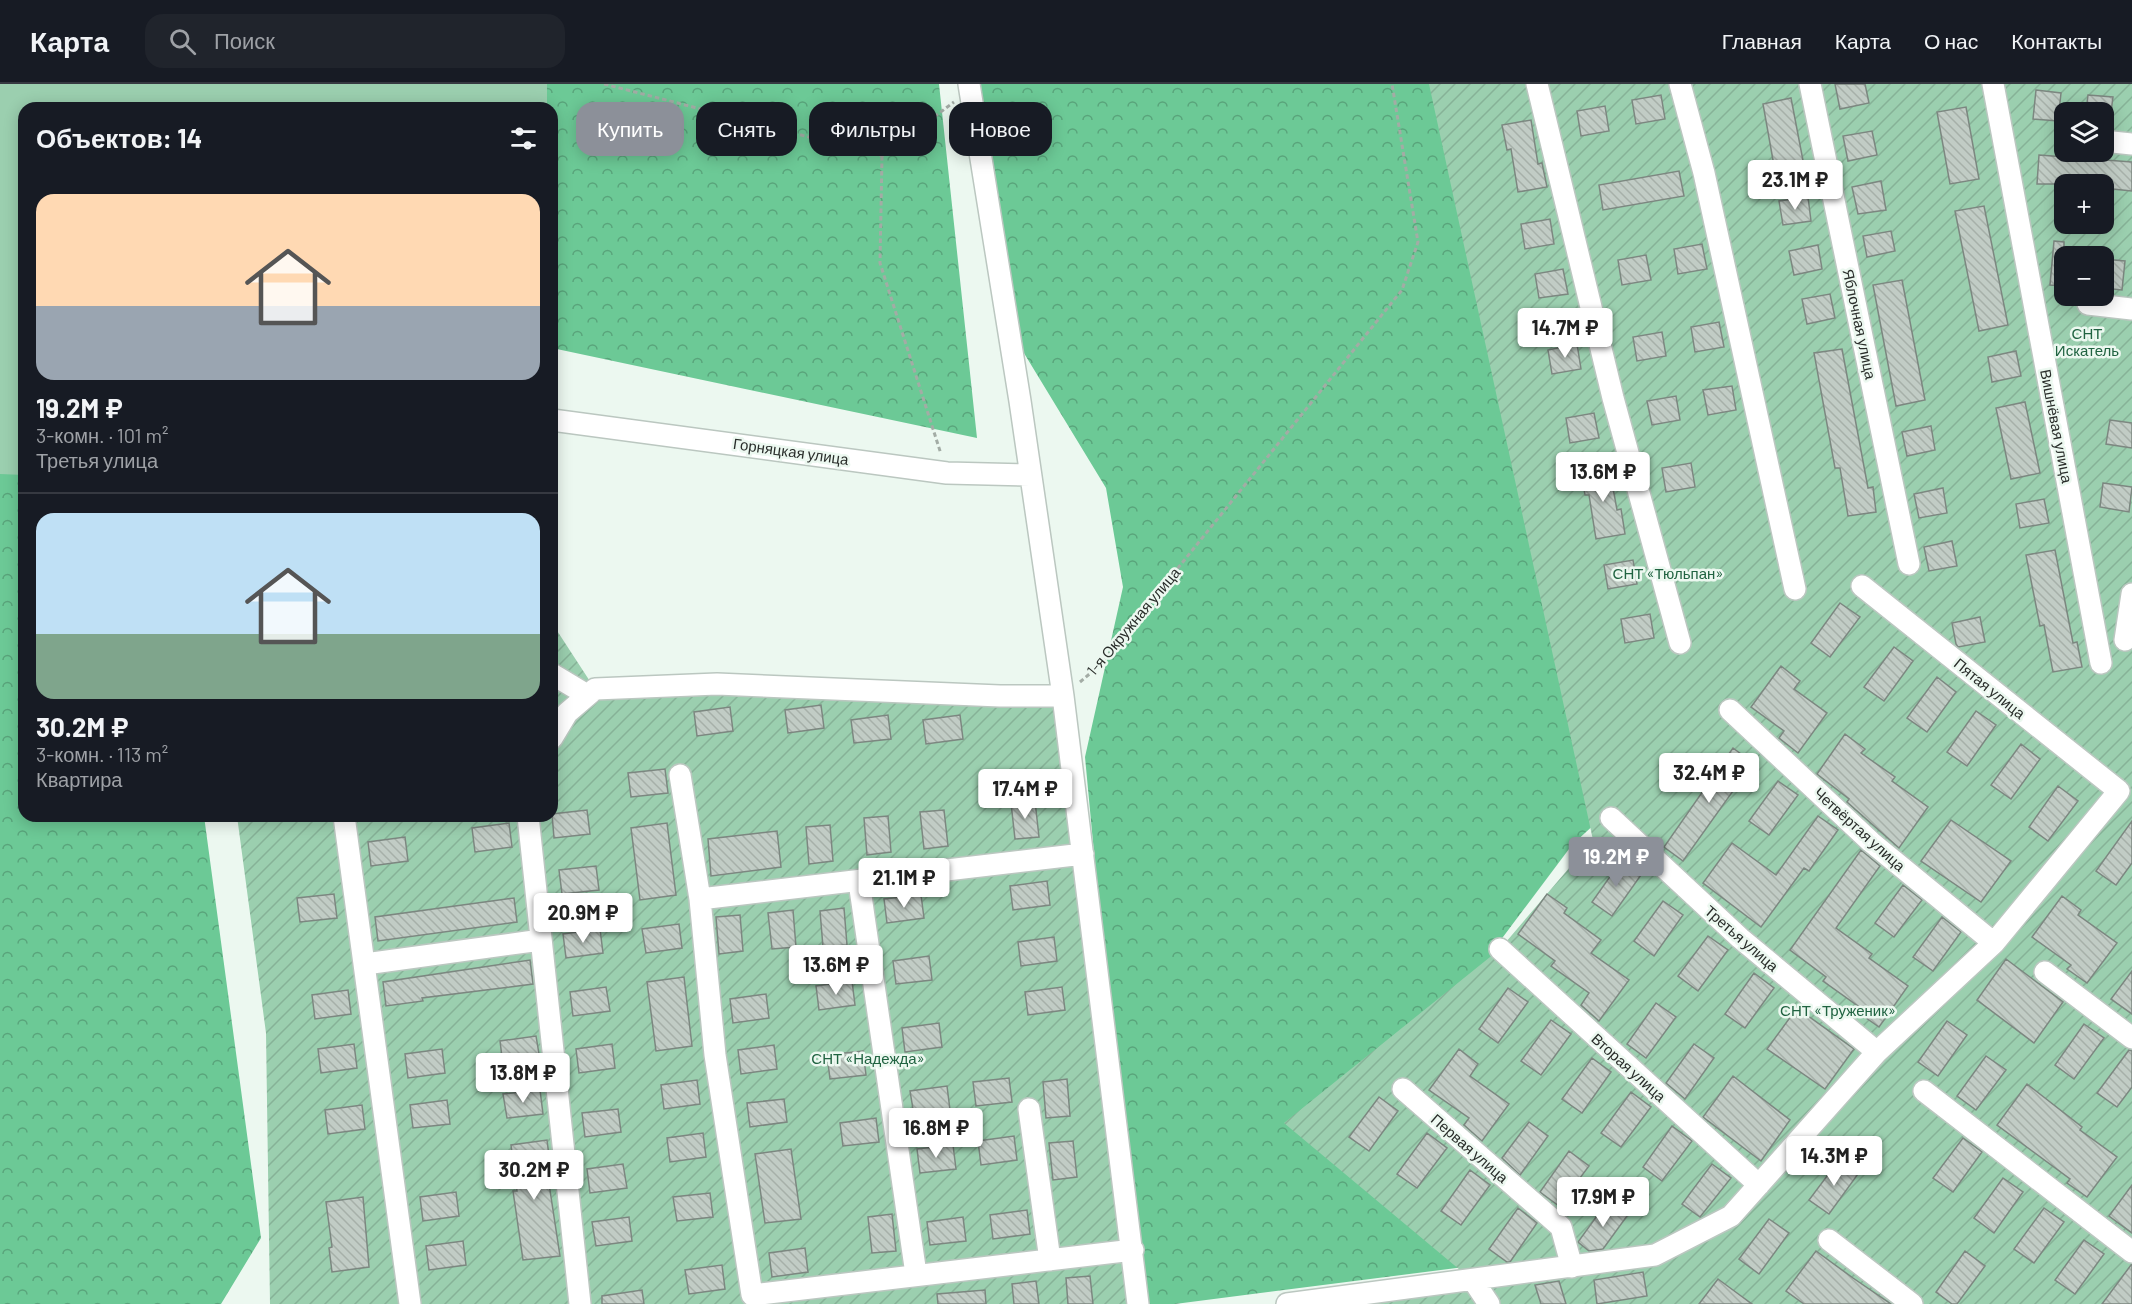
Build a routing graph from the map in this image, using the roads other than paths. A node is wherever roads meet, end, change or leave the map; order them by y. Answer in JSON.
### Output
{"nodes":[{"id":1,"x":1537,"y":84,"type":"edge"},
{"id":2,"x":1680,"y":84,"type":"edge"},
{"id":3,"x":1810,"y":84,"type":"edge"},
{"id":4,"x":1993,"y":84,"type":"edge"},
{"id":5,"x":970,"y":87,"type":"edge"},
{"id":6,"x":2114,"y":142,"type":"edge"},
{"id":7,"x":2132,"y":144,"type":"edge"},
{"id":8,"x":2106,"y":306,"type":"edge"},
{"id":9,"x":2132,"y":309,"type":"edge"},
{"id":10,"x":558,"y":421,"type":"edge"},
{"id":11,"x":1030,"y":475,"type":"junction"},
{"id":12,"x":1909,"y":564,"type":"dead end"},
{"id":13,"x":1862,"y":586,"type":"dead end"},
{"id":14,"x":1795,"y":589,"type":"dead end"},
{"id":15,"x":2132,"y":594,"type":"edge"},
{"id":16,"x":2126,"y":640,"type":"dead end"},
{"id":17,"x":1680,"y":644,"type":"dead end"},
{"id":18,"x":2101,"y":663,"type":"dead end"},
{"id":19,"x":558,"y":678,"type":"edge"},
{"id":20,"x":587,"y":695,"type":"junction"},
{"id":21,"x":1063,"y":696,"type":"junction"},
{"id":22,"x":1730,"y":710,"type":"dead end"},
{"id":23,"x":558,"y":728,"type":"edge"},
{"id":24,"x":680,"y":775,"type":"dead end"},
{"id":25,"x":1611,"y":818,"type":"dead end"},
{"id":26,"x":345,"y":822,"type":"edge"},
{"id":27,"x":529,"y":822,"type":"edge"},
{"id":28,"x":1083,"y":854,"type":"junction"},
{"id":29,"x":859,"y":882,"type":"junction"},
{"id":30,"x":700,"y":899,"type":"junction"},
{"id":31,"x":541,"y":940,"type":"junction"},
{"id":32,"x":1994,"y":943,"type":"junction"},
{"id":33,"x":1500,"y":949,"type":"dead end"},
{"id":34,"x":365,"y":964,"type":"junction"},
{"id":35,"x":2045,"y":972,"type":"dead end"},
{"id":36,"x":2132,"y":1038,"type":"edge"},
{"id":37,"x":1877,"y":1052,"type":"junction"},
{"id":38,"x":1403,"y":1089,"type":"dead end"},
{"id":39,"x":1924,"y":1091,"type":"dead end"},
{"id":40,"x":1029,"y":1109,"type":"dead end"},
{"id":41,"x":1759,"y":1185,"type":"junction"},
{"id":42,"x":1829,"y":1239,"type":"dead end"},
{"id":43,"x":1133,"y":1250,"type":"junction"},
{"id":44,"x":2132,"y":1252,"type":"edge"},
{"id":45,"x":1050,"y":1260,"type":"junction"},
{"id":46,"x":1572,"y":1267,"type":"junction"},
{"id":47,"x":916,"y":1274,"type":"junction"},
{"id":48,"x":1473,"y":1280,"type":"junction"},
{"id":49,"x":1298,"y":1303,"type":"edge"},
{"id":50,"x":410,"y":1304,"type":"edge"},
{"id":51,"x":580,"y":1304,"type":"edge"},
{"id":52,"x":1138,"y":1304,"type":"edge"},
{"id":53,"x":1489,"y":1304,"type":"edge"},
{"id":54,"x":1912,"y":1304,"type":"edge"}],
"edges":[{"from":1,"to":17,"type":"street"},
{"from":2,"to":14,"type":"street"},
{"from":3,"to":12,"type":"street","name":"Яблочная улица"},
{"from":4,"to":18,"type":"street","name":"Вишнёвая улица"},
{"from":5,"to":11,"type":"street"},
{"from":6,"to":7,"type":"street"},
{"from":8,"to":9,"type":"street"},
{"from":10,"to":11,"type":"street","name":"Горняцкая улица"},
{"from":11,"to":21,"type":"street"},
{"from":13,"to":32,"type":"street","name":"Пятая улица"},
{"from":15,"to":16,"type":"street"},
{"from":19,"to":20,"type":"street"},
{"from":20,"to":21,"type":"street"},
{"from":20,"to":23,"type":"street"},
{"from":21,"to":28,"type":"street"},
{"from":22,"to":32,"type":"street","name":"Четвёртая улица"},
{"from":24,"to":30,"type":"street"},
{"from":25,"to":37,"type":"street","name":"Третья улица"},
{"from":26,"to":34,"type":"street"},
{"from":27,"to":31,"type":"street"},
{"from":28,"to":29,"type":"street"},
{"from":28,"to":43,"type":"street"},
{"from":29,"to":30,"type":"street"},
{"from":29,"to":47,"type":"street"},
{"from":30,"to":47,"type":"street"},
{"from":31,"to":34,"type":"street"},
{"from":31,"to":51,"type":"street"},
{"from":32,"to":37,"type":"street"},
{"from":33,"to":41,"type":"street","name":"Вторая улица"},
{"from":34,"to":50,"type":"street"},
{"from":35,"to":36,"type":"street"},
{"from":37,"to":41,"type":"street"},
{"from":38,"to":46,"type":"street","name":"Первая улица"},
{"from":39,"to":44,"type":"street"},
{"from":40,"to":45,"type":"street"},
{"from":41,"to":46,"type":"street"},
{"from":42,"to":54,"type":"street"},
{"from":43,"to":45,"type":"street"},
{"from":43,"to":52,"type":"street"},
{"from":45,"to":47,"type":"street"},
{"from":46,"to":48,"type":"street"},
{"from":48,"to":49,"type":"street"},
{"from":48,"to":53,"type":"street"}]}
